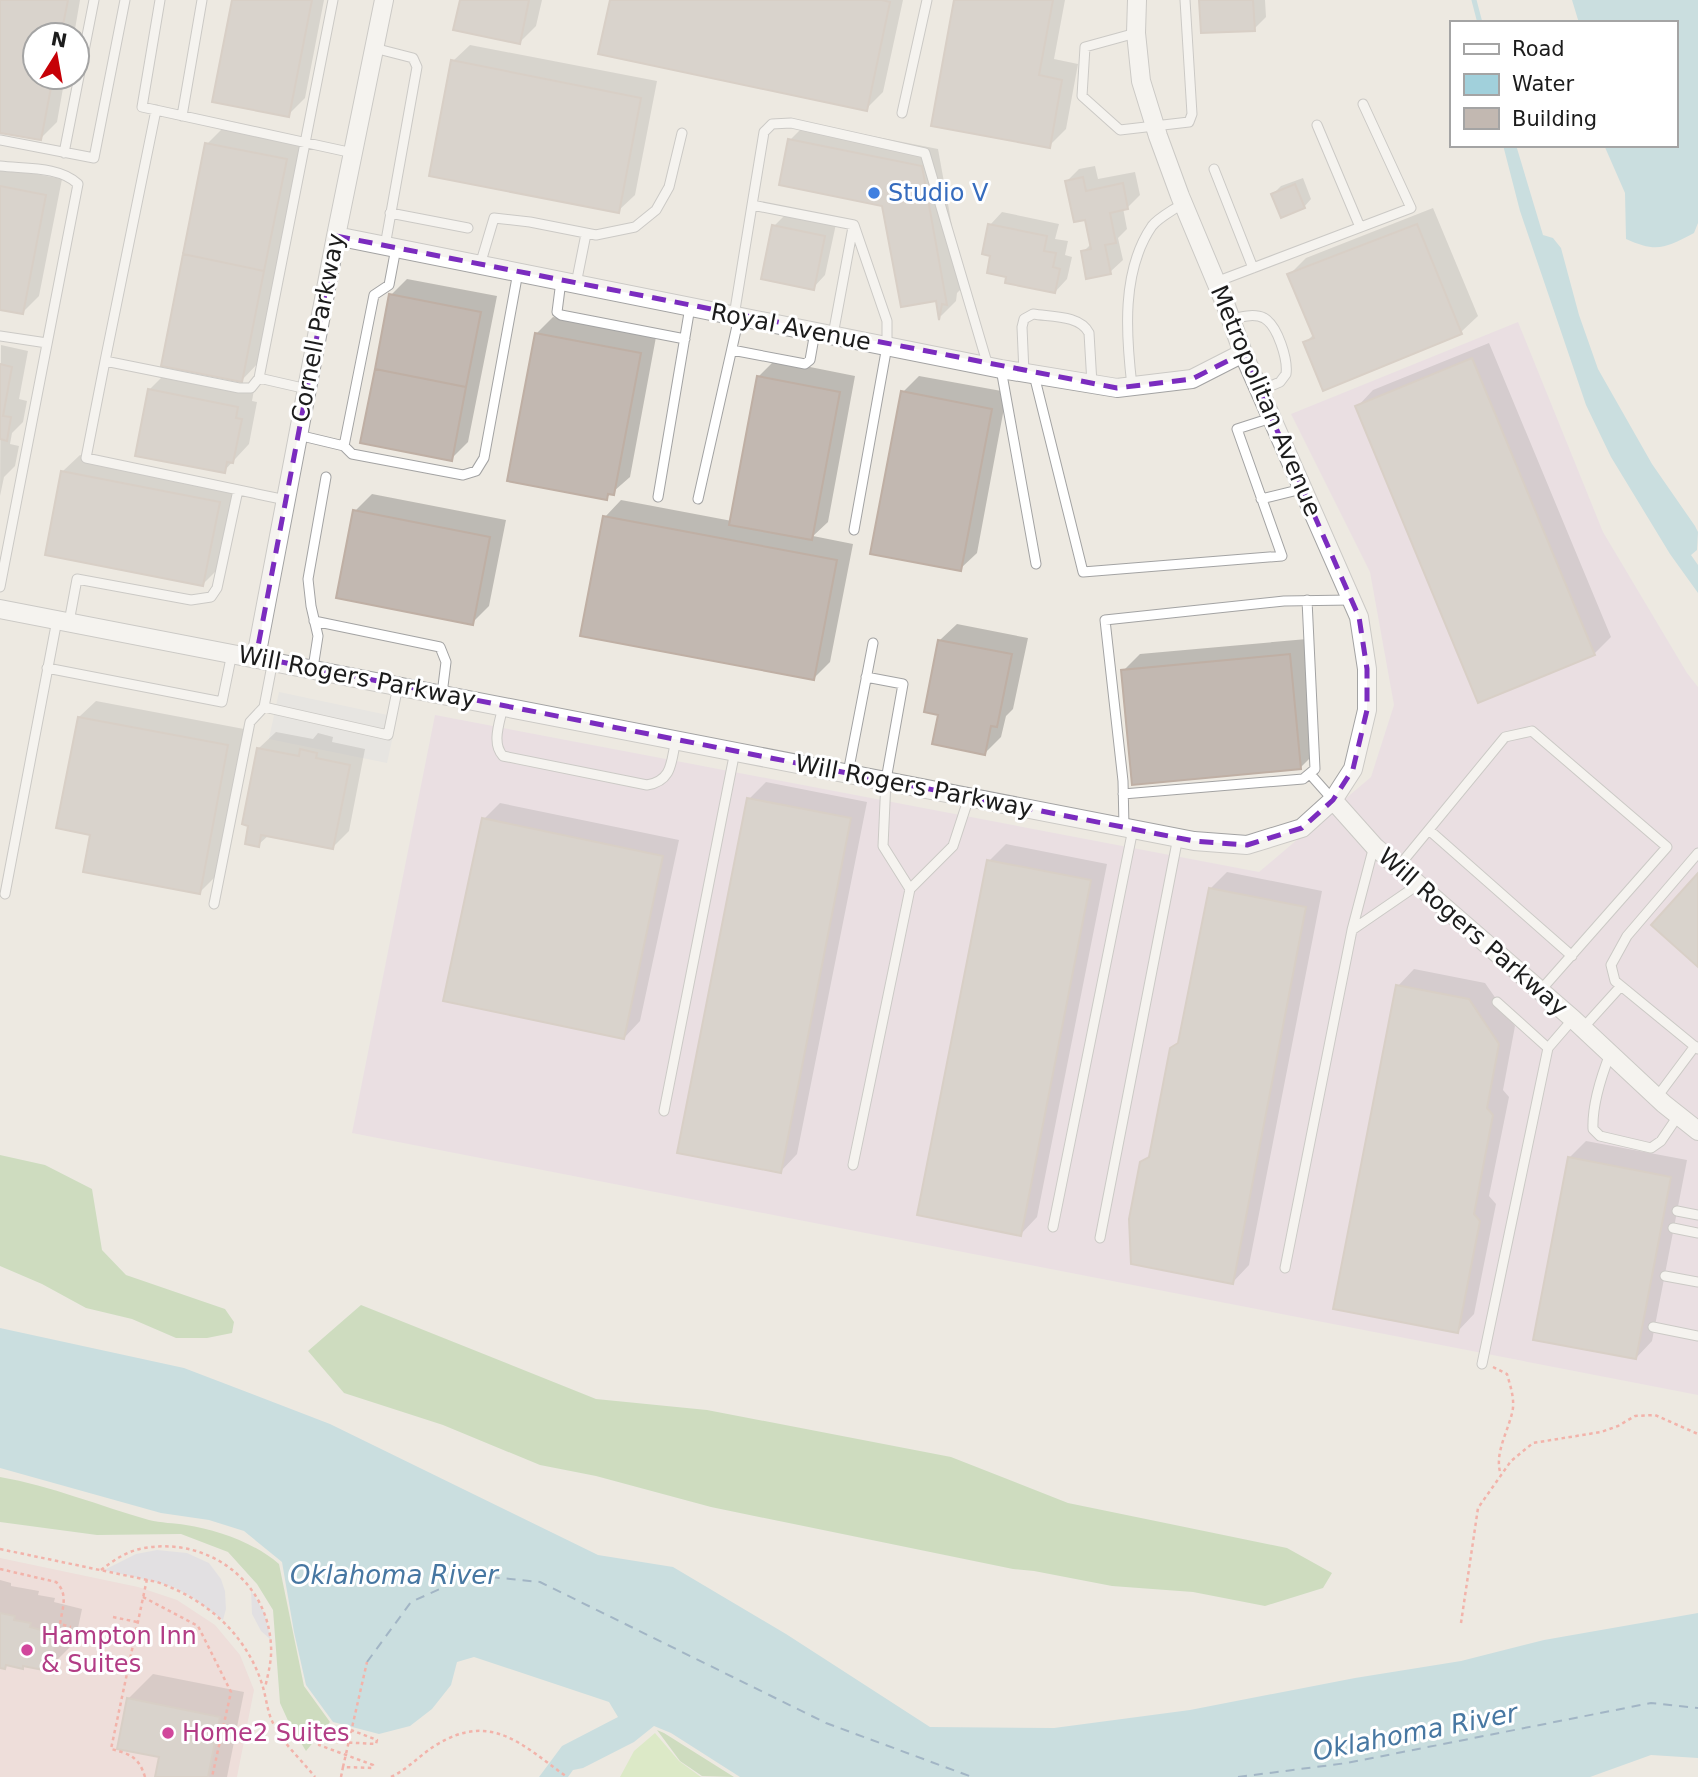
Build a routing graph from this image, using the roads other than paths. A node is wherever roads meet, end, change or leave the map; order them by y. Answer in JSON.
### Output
{"nodes":[{"id":1,"x":94,"y":0,"type":"edge"},
{"id":2,"x":125,"y":0,"type":"edge"},
{"id":3,"x":160,"y":0,"type":"edge"},
{"id":4,"x":202,"y":0,"type":"edge"},
{"id":5,"x":333,"y":0,"type":"edge"},
{"id":6,"x":384,"y":0,"type":"edge"},
{"id":7,"x":927,"y":0,"type":"edge"},
{"id":8,"x":1137,"y":0,"type":"edge"},
{"id":9,"x":1185,"y":0,"type":"edge"},
{"id":10,"x":1136,"y":33,"type":"junction"},
{"id":11,"x":374,"y":48,"type":"junction"},
{"id":12,"x":1363,"y":104,"type":"dead end"},
{"id":13,"x":156,"y":110,"type":"junction"},
{"id":14,"x":902,"y":113,"type":"dead end"},
{"id":15,"x":182,"y":116,"type":"junction"},
{"id":16,"x":1317,"y":125,"type":"dead end"},
{"id":17,"x":1155,"y":127,"type":"junction"},
{"id":18,"x":682,"y":133,"type":"dead end"},
{"id":19,"x":0,"y":140,"type":"edge"},
{"id":20,"x":306,"y":143,"type":"junction"},
{"id":21,"x":64,"y":153,"type":"junction"},
{"id":22,"x":353,"y":153,"type":"junction"},
{"id":23,"x":0,"y":166,"type":"edge"},
{"id":24,"x":1214,"y":169,"type":"dead end"},
{"id":25,"x":1183,"y":203,"type":"junction"},
{"id":26,"x":752,"y":205,"type":"junction"},
{"id":27,"x":390,"y":213,"type":"junction"},
{"id":28,"x":853,"y":225,"type":"junction"},
{"id":29,"x":1360,"y":227,"type":"junction"},
{"id":30,"x":468,"y":228,"type":"dead end"},
{"id":31,"x":586,"y":234,"type":"junction"},
{"id":32,"x":336,"y":236,"type":"junction"},
{"id":33,"x":390,"y":247,"type":"junction"},
{"id":34,"x":480,"y":265,"type":"junction"},
{"id":35,"x":1253,"y":268,"type":"junction"},
{"id":36,"x":518,"y":272,"type":"junction"},
{"id":37,"x":1216,"y":282,"type":"junction"},
{"id":38,"x":569,"y":283,"type":"junction"},
{"id":39,"x":690,"y":307,"type":"junction"},
{"id":40,"x":737,"y":316,"type":"junction"},
{"id":41,"x":1231,"y":319,"type":"junction"},
{"id":42,"x":824,"y":334,"type":"junction"},
{"id":43,"x":0,"y":335,"type":"edge"},
{"id":44,"x":685,"y":339,"type":"junction"},
{"id":45,"x":47,"y":343,"type":"junction"},
{"id":46,"x":887,"y":346,"type":"junction"},
{"id":47,"x":732,"y":350,"type":"junction"},
{"id":48,"x":1243,"y":354,"type":"junction"},
{"id":49,"x":105,"y":361,"type":"junction"},
{"id":50,"x":995,"y":368,"type":"junction"},
{"id":51,"x":1029,"y":374,"type":"junction"},
{"id":52,"x":259,"y":378,"type":"junction"},
{"id":53,"x":1092,"y":384,"type":"junction"},
{"id":54,"x":1132,"y":386,"type":"junction"},
{"id":55,"x":307,"y":389,"type":"junction"},
{"id":56,"x":1259,"y":391,"type":"junction"},
{"id":57,"x":1271,"y":418,"type":"junction"},
{"id":58,"x":298,"y":435,"type":"junction"},
{"id":59,"x":344,"y":446,"type":"junction"},
{"id":60,"x":326,"y":477,"type":"dead end"},
{"id":61,"x":1302,"y":489,"type":"junction"},
{"id":62,"x":238,"y":490,"type":"junction"},
{"id":63,"x":658,"y":497,"type":"dead end"},
{"id":64,"x":698,"y":499,"type":"dead end"},
{"id":65,"x":1261,"y":499,"type":"junction"},
{"id":66,"x":286,"y":500,"type":"junction"},
{"id":67,"x":854,"y":530,"type":"dead end"},
{"id":68,"x":2,"y":562,"type":"edge"},
{"id":69,"x":1036,"y":564,"type":"dead end"},
{"id":70,"x":0,"y":587,"type":"edge"},
{"id":71,"x":1307,"y":600,"type":"junction"},
{"id":72,"x":1351,"y":600,"type":"junction"},
{"id":73,"x":0,"y":609,"type":"edge"},
{"id":74,"x":63,"y":621,"type":"junction"},
{"id":75,"x":314,"y":621,"type":"junction"},
{"id":76,"x":873,"y":643,"type":"dead end"},
{"id":77,"x":232,"y":653,"type":"junction"},
{"id":78,"x":264,"y":659,"type":"junction"},
{"id":79,"x":47,"y":668,"type":"junction"},
{"id":80,"x":313,"y":668,"type":"junction"},
{"id":81,"x":866,"y":677,"type":"junction"},
{"id":82,"x":398,"y":685,"type":"junction"},
{"id":83,"x":442,"y":694,"type":"junction"},
{"id":84,"x":503,"y":705,"type":"junction"},
{"id":85,"x":264,"y":707,"type":"junction"},
{"id":86,"x":676,"y":739,"type":"junction"},
{"id":87,"x":734,"y":751,"type":"junction"},
{"id":88,"x":848,"y":772,"type":"junction"},
{"id":89,"x":1310,"y":774,"type":"junction"},
{"id":90,"x":886,"y":780,"type":"junction"},
{"id":91,"x":1123,"y":794,"type":"junction"},
{"id":92,"x":969,"y":797,"type":"junction"},
{"id":93,"x":1333,"y":800,"type":"junction"},
{"id":94,"x":1129,"y":828,"type":"junction"},
{"id":95,"x":1429,"y":830,"type":"junction"},
{"id":96,"x":1178,"y":838,"type":"junction"},
{"id":97,"x":1374,"y":846,"type":"junction"},
{"id":98,"x":1698,"y":853,"type":"edge"},
{"id":99,"x":1399,"y":866,"type":"junction"},
{"id":100,"x":1419,"y":884,"type":"junction"},
{"id":101,"x":910,"y":889,"type":"junction"},
{"id":102,"x":5,"y":894,"type":"dead end"},
{"id":103,"x":214,"y":904,"type":"dead end"},
{"id":104,"x":1352,"y":930,"type":"junction"},
{"id":105,"x":1572,"y":956,"type":"junction"},
{"id":106,"x":1621,"y":986,"type":"junction"},
{"id":107,"x":1540,"y":991,"type":"junction"},
{"id":108,"x":1497,"y":1002,"type":"dead end"},
{"id":109,"x":1578,"y":1023,"type":"junction"},
{"id":110,"x":1548,"y":1048,"type":"junction"},
{"id":111,"x":1696,"y":1048,"type":"edge"},
{"id":112,"x":1610,"y":1054,"type":"junction"},
{"id":113,"x":1657,"y":1097,"type":"junction"},
{"id":114,"x":664,"y":1111,"type":"dead end"},
{"id":115,"x":1678,"y":1116,"type":"junction"},
{"id":116,"x":1698,"y":1131,"type":"edge"},
{"id":117,"x":853,"y":1165,"type":"dead end"},
{"id":118,"x":1677,"y":1210,"type":"dead end"},
{"id":119,"x":1698,"y":1215,"type":"edge"},
{"id":120,"x":1052,"y":1227,"type":"dead end"},
{"id":121,"x":1673,"y":1228,"type":"dead end"},
{"id":122,"x":1698,"y":1233,"type":"edge"},
{"id":123,"x":1100,"y":1238,"type":"dead end"},
{"id":124,"x":1285,"y":1268,"type":"dead end"},
{"id":125,"x":1665,"y":1276,"type":"dead end"},
{"id":126,"x":1698,"y":1282,"type":"edge"},
{"id":127,"x":1653,"y":1327,"type":"dead end"},
{"id":128,"x":1698,"y":1336,"type":"edge"},
{"id":129,"x":1482,"y":1364,"type":"road end"}],
"edges":[{"from":1,"to":21,"type":"lane"},
{"from":2,"to":21,"type":"lane"},
{"from":3,"to":13,"type":"lane"},
{"from":4,"to":15,"type":"lane"},
{"from":5,"to":20,"type":"lane"},
{"from":6,"to":11,"type":"street","name":"Cornell Parkway"},
{"from":7,"to":14,"type":"lane"},
{"from":8,"to":10,"type":"street","name":"Metropolitan Avenue"},
{"from":9,"to":17,"type":"lane"},
{"from":10,"to":17,"type":"street","name":"Metropolitan Avenue"},
{"from":10,"to":17,"type":"lane"},
{"from":11,"to":22,"type":"street","name":"Cornell Parkway"},
{"from":11,"to":27,"type":"lane"},
{"from":12,"to":29,"type":"lane"},
{"from":13,"to":15,"type":"lane"},
{"from":13,"to":49,"type":"lane"},
{"from":15,"to":20,"type":"lane"},
{"from":16,"to":29,"type":"lane"},
{"from":17,"to":25,"type":"street","name":"Metropolitan Avenue"},
{"from":18,"to":31,"type":"lane"},
{"from":19,"to":21,"type":"lane"},
{"from":20,"to":22,"type":"lane"},
{"from":20,"to":52,"type":"lane"},
{"from":22,"to":32,"type":"street","name":"Cornell Parkway"},
{"from":23,"to":45,"type":"lane"},
{"from":24,"to":35,"type":"lane"},
{"from":25,"to":37,"type":"street","name":"Metropolitan Avenue"},
{"from":25,"to":54,"type":"lane"},
{"from":26,"to":28,"type":"lane"},
{"from":26,"to":40,"type":"lane"},
{"from":26,"to":50,"type":"lane"},
{"from":27,"to":30,"type":"lane"},
{"from":27,"to":33,"type":"lane"},
{"from":28,"to":42,"type":"lane"},
{"from":28,"to":46,"type":"lane"},
{"from":29,"to":35,"type":"lane"},
{"from":31,"to":34,"type":"lane"},
{"from":31,"to":38,"type":"lane"},
{"from":32,"to":33,"type":"street","name":"Royal Avenue"},
{"from":32,"to":55,"type":"street","name":"Cornell Parkway"},
{"from":33,"to":34,"type":"street","name":"Royal Avenue"},
{"from":33,"to":59,"type":"lane"},
{"from":34,"to":36,"type":"street","name":"Royal Avenue"},
{"from":35,"to":37,"type":"lane"},
{"from":36,"to":38,"type":"street","name":"Royal Avenue"},
{"from":36,"to":59,"type":"lane"},
{"from":37,"to":41,"type":"street","name":"Metropolitan Avenue"},
{"from":38,"to":39,"type":"street","name":"Royal Avenue"},
{"from":38,"to":44,"type":"lane"},
{"from":39,"to":40,"type":"street","name":"Royal Avenue"},
{"from":39,"to":44,"type":"lane"},
{"from":40,"to":42,"type":"street","name":"Royal Avenue"},
{"from":40,"to":47,"type":"lane"},
{"from":41,"to":48,"type":"street","name":"Metropolitan Avenue"},
{"from":41,"to":56,"type":"lane"},
{"from":42,"to":46,"type":"street","name":"Royal Avenue"},
{"from":42,"to":47,"type":"lane"},
{"from":43,"to":45,"type":"lane"},
{"from":44,"to":63,"type":"lane"},
{"from":45,"to":68,"type":"lane"},
{"from":46,"to":50,"type":"street","name":"Royal Avenue"},
{"from":46,"to":67,"type":"lane"},
{"from":47,"to":64,"type":"lane"},
{"from":48,"to":54,"type":"street","name":"Royal Avenue"},
{"from":48,"to":56,"type":"street","name":"Metropolitan Avenue"},
{"from":49,"to":52,"type":"lane"},
{"from":49,"to":62,"type":"lane"},
{"from":50,"to":51,"type":"street","name":"Royal Avenue"},
{"from":50,"to":69,"type":"lane"},
{"from":51,"to":53,"type":"street","name":"Royal Avenue"},
{"from":51,"to":53,"type":"lane"},
{"from":51,"to":65,"type":"lane"},
{"from":52,"to":55,"type":"lane"},
{"from":53,"to":54,"type":"street","name":"Royal Avenue"},
{"from":55,"to":58,"type":"street","name":"Cornell Parkway"},
{"from":56,"to":57,"type":"street","name":"Metropolitan Avenue"},
{"from":57,"to":61,"type":"street","name":"Metropolitan Avenue"},
{"from":57,"to":65,"type":"lane"},
{"from":58,"to":59,"type":"lane"},
{"from":58,"to":66,"type":"street","name":"Cornell Parkway"},
{"from":60,"to":75,"type":"lane"},
{"from":61,"to":65,"type":"lane"},
{"from":61,"to":72,"type":"street","name":"Metropolitan Avenue"},
{"from":62,"to":66,"type":"lane"},
{"from":62,"to":74,"type":"lane"},
{"from":66,"to":78,"type":"street","name":"Cornell Parkway"},
{"from":68,"to":70,"type":"lane"},
{"from":71,"to":72,"type":"lane"},
{"from":71,"to":89,"type":"lane"},
{"from":71,"to":91,"type":"lane"},
{"from":72,"to":93,"type":"street","name":"Metropolitan Avenue"},
{"from":73,"to":74,"type":"street","name":"Will Rogers Parkway"},
{"from":74,"to":77,"type":"street","name":"Will Rogers Parkway"},
{"from":74,"to":79,"type":"lane"},
{"from":75,"to":80,"type":"lane"},
{"from":75,"to":83,"type":"lane"},
{"from":76,"to":81,"type":"lane"},
{"from":77,"to":78,"type":"street","name":"Will Rogers Parkway"},
{"from":77,"to":79,"type":"lane"},
{"from":78,"to":80,"type":"street","name":"Will Rogers Parkway"},
{"from":78,"to":85,"type":"lane"},
{"from":79,"to":102,"type":"lane"},
{"from":80,"to":82,"type":"street","name":"Will Rogers Parkway"},
{"from":81,"to":88,"type":"lane"},
{"from":81,"to":90,"type":"lane"},
{"from":82,"to":83,"type":"street","name":"Will Rogers Parkway"},
{"from":82,"to":85,"type":"lane"},
{"from":83,"to":84,"type":"street","name":"Will Rogers Parkway"},
{"from":84,"to":86,"type":"street","name":"Will Rogers Parkway"},
{"from":84,"to":86,"type":"lane"},
{"from":85,"to":103,"type":"lane"},
{"from":86,"to":87,"type":"street","name":"Will Rogers Parkway"},
{"from":87,"to":88,"type":"street","name":"Will Rogers Parkway"},
{"from":87,"to":114,"type":"lane"},
{"from":88,"to":90,"type":"street","name":"Will Rogers Parkway"},
{"from":89,"to":91,"type":"lane"},
{"from":89,"to":93,"type":"lane"},
{"from":90,"to":92,"type":"street","name":"Will Rogers Parkway"},
{"from":90,"to":101,"type":"lane"},
{"from":91,"to":94,"type":"lane"},
{"from":92,"to":94,"type":"street","name":"Will Rogers Parkway"},
{"from":92,"to":101,"type":"lane"},
{"from":93,"to":96,"type":"street","name":"Will Rogers Parkway"},
{"from":93,"to":97,"type":"street","name":"Will Rogers Parkway"},
{"from":94,"to":96,"type":"street","name":"Will Rogers Parkway"},
{"from":94,"to":120,"type":"lane"},
{"from":95,"to":99,"type":"lane"},
{"from":95,"to":105,"type":"lane"},
{"from":95,"to":105,"type":"lane"},
{"from":96,"to":123,"type":"lane"},
{"from":97,"to":99,"type":"street","name":"Will Rogers Parkway"},
{"from":97,"to":104,"type":"lane"},
{"from":98,"to":106,"type":"lane"},
{"from":99,"to":100,"type":"street","name":"Will Rogers Parkway"},
{"from":100,"to":104,"type":"lane"},
{"from":100,"to":107,"type":"street","name":"Will Rogers Parkway"},
{"from":101,"to":117,"type":"lane"},
{"from":104,"to":124,"type":"lane"},
{"from":105,"to":107,"type":"lane"},
{"from":106,"to":109,"type":"lane"},
{"from":106,"to":111,"type":"lane"},
{"from":107,"to":109,"type":"street","name":"Will Rogers Parkway"},
{"from":108,"to":110,"type":"lane"},
{"from":109,"to":110,"type":"lane"},
{"from":109,"to":112,"type":"street","name":"Will Rogers Parkway"},
{"from":110,"to":129,"type":"lane"},
{"from":111,"to":113,"type":"lane"},
{"from":112,"to":113,"type":"street","name":"Will Rogers Parkway"},
{"from":112,"to":115,"type":"lane"},
{"from":113,"to":115,"type":"street","name":"Will Rogers Parkway"},
{"from":115,"to":116,"type":"street","name":"Will Rogers Parkway"},
{"from":118,"to":119,"type":"lane"},
{"from":121,"to":122,"type":"lane"},
{"from":125,"to":126,"type":"lane"},
{"from":127,"to":128,"type":"lane"}]}
